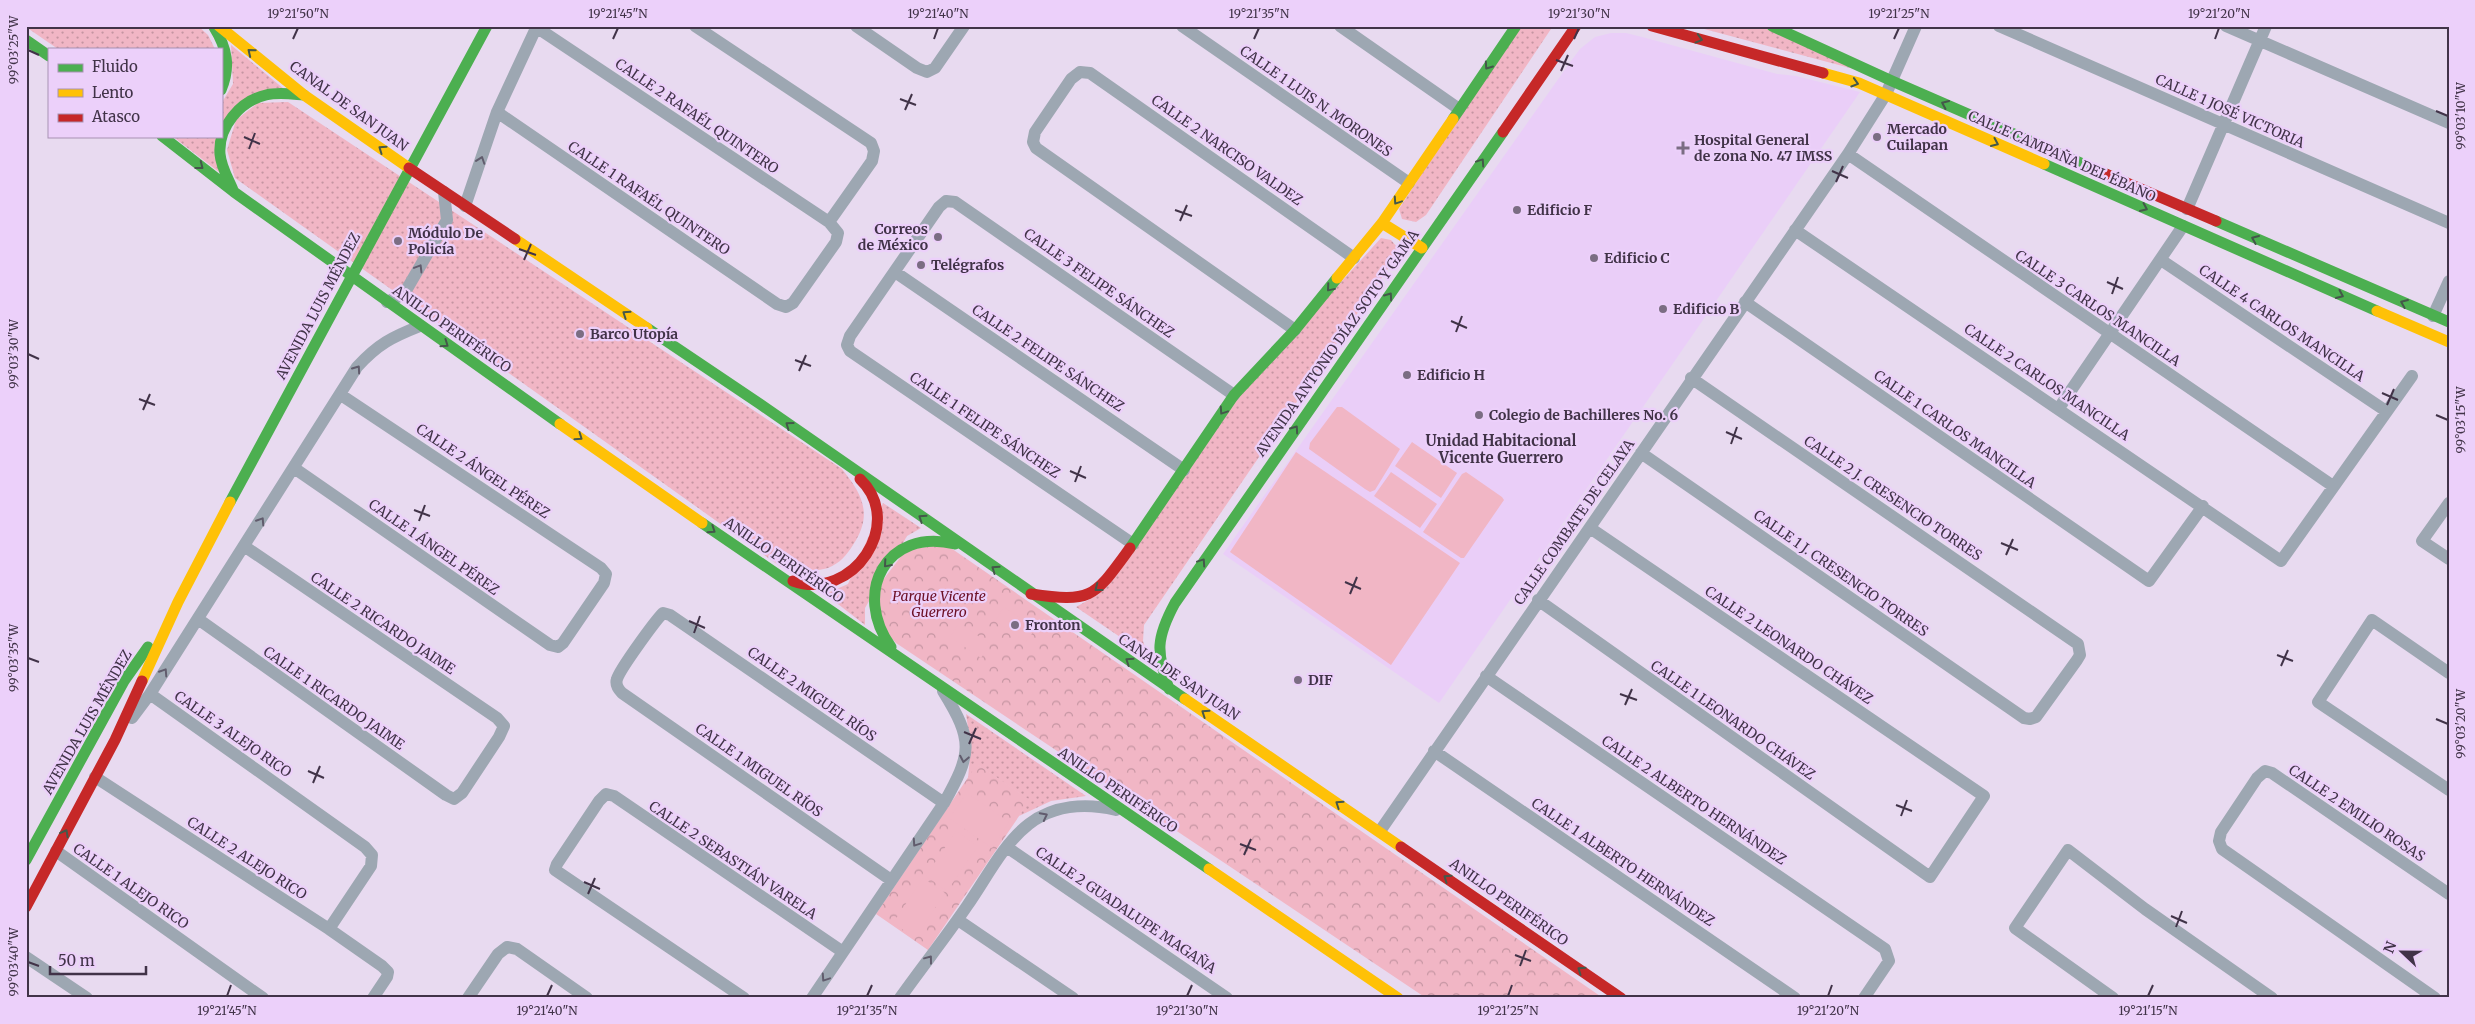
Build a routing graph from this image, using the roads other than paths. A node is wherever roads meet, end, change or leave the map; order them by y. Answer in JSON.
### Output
{"nodes":[{"id":1,"x":213,"y":26,"type":"edge"},
{"id":2,"x":219,"y":26,"type":"edge"},
{"id":3,"x":487,"y":26,"type":"edge"},
{"id":4,"x":695,"y":26,"type":"edge"},
{"id":5,"x":856,"y":26,"type":"edge"},
{"id":6,"x":964,"y":26,"type":"edge"},
{"id":7,"x":1182,"y":26,"type":"edge"},
{"id":8,"x":1340,"y":26,"type":"edge"},
{"id":9,"x":1516,"y":26,"type":"edge"},
{"id":10,"x":1576,"y":26,"type":"edge"},
{"id":11,"x":1652,"y":26,"type":"edge"},
{"id":12,"x":1772,"y":26,"type":"edge"},
{"id":13,"x":1916,"y":26,"type":"edge"},
{"id":14,"x":1999,"y":26,"type":"edge"},
{"id":15,"x":2226,"y":26,"type":"edge"},
{"id":16,"x":2266,"y":26,"type":"edge"},
{"id":17,"x":536,"y":27,"type":"edge"},
{"id":18,"x":26,"y":40,"type":"edge"},
{"id":19,"x":2260,"y":40,"type":"junction"},
{"id":20,"x":48,"y":55,"type":"edge"},
{"id":21,"x":1892,"y":81,"type":"junction"},
{"id":22,"x":222,"y":87,"type":"edge"},
{"id":23,"x":1886,"y":94,"type":"junction"},
{"id":24,"x":304,"y":95,"type":"junction"},
{"id":25,"x":1459,"y":109,"type":"junction"},
{"id":26,"x":497,"y":112,"type":"junction"},
{"id":27,"x":2449,"y":123,"type":"edge"},
{"id":28,"x":2223,"y":125,"type":"junction"},
{"id":29,"x":165,"y":138,"type":"edge"},
{"id":30,"x":1848,"y":154,"type":"junction"},
{"id":31,"x":1409,"y":183,"type":"junction"},
{"id":32,"x":234,"y":192,"type":"junction"},
{"id":33,"x":444,"y":192,"type":"junction"},
{"id":34,"x":465,"y":206,"type":"junction"},
{"id":35,"x":2187,"y":209,"type":"junction"},
{"id":36,"x":828,"y":222,"type":"junction"},
{"id":37,"x":1382,"y":223,"type":"junction"},
{"id":38,"x":2449,"y":224,"type":"edge"},
{"id":39,"x":2183,"y":226,"type":"junction"},
{"id":40,"x":1795,"y":230,"type":"junction"},
{"id":41,"x":838,"y":233,"type":"joint"},
{"id":42,"x":1422,"y":248,"type":"junction"},
{"id":43,"x":1354,"y":258,"type":"junction"},
{"id":44,"x":2161,"y":260,"type":"junction"},
{"id":45,"x":2317,"y":266,"type":"junction"},
{"id":46,"x":895,"y":272,"type":"junction"},
{"id":47,"x":2449,"y":281,"type":"edge"},
{"id":48,"x":2311,"y":282,"type":"junction"},
{"id":49,"x":387,"y":302,"type":"junction"},
{"id":50,"x":1744,"y":302,"type":"junction"},
{"id":51,"x":2433,"y":316,"type":"junction"},
{"id":52,"x":2449,"y":322,"type":"edge"},
{"id":53,"x":420,"y":326,"type":"junction"},
{"id":54,"x":1295,"y":330,"type":"junction"},
{"id":55,"x":2110,"y":335,"type":"junction"},
{"id":56,"x":2449,"y":342,"type":"edge"},
{"id":57,"x":2412,"y":376,"type":"dead end"},
{"id":58,"x":1691,"y":378,"type":"junction"},
{"id":59,"x":341,"y":395,"type":"junction"},
{"id":60,"x":1234,"y":395,"type":"junction"},
{"id":61,"x":2059,"y":408,"type":"junction"},
{"id":62,"x":2386,"y":411,"type":"junction"},
{"id":63,"x":1641,"y":453,"type":"junction"},
{"id":64,"x":294,"y":468,"type":"junction"},
{"id":65,"x":852,"y":470,"type":"junction"},
{"id":66,"x":1184,"y":470,"type":"junction"},
{"id":67,"x":2333,"y":486,"type":"junction"},
{"id":68,"x":2449,"y":503,"type":"edge"},
{"id":69,"x":2203,"y":506,"type":"junction"},
{"id":70,"x":1590,"y":528,"type":"junction"},
{"id":71,"x":1133,"y":544,"type":"junction"},
{"id":72,"x":244,"y":546,"type":"junction"},
{"id":73,"x":962,"y":546,"type":"junction"},
{"id":74,"x":2449,"y":559,"type":"edge"},
{"id":75,"x":786,"y":580,"type":"junction"},
{"id":76,"x":1031,"y":594,"type":"junction"},
{"id":77,"x":1538,"y":600,"type":"junction"},
{"id":78,"x":178,"y":602,"type":"junction"},
{"id":79,"x":663,"y":613,"type":"joint"},
{"id":80,"x":198,"y":619,"type":"junction"},
{"id":81,"x":558,"y":648,"type":"joint"},
{"id":82,"x":902,"y":658,"type":"junction"},
{"id":83,"x":2449,"y":673,"type":"edge"},
{"id":84,"x":1486,"y":676,"type":"junction"},
{"id":85,"x":938,"y":683,"type":"junction"},
{"id":86,"x":1169,"y":688,"type":"junction"},
{"id":87,"x":150,"y":694,"type":"junction"},
{"id":88,"x":2024,"y":718,"type":"joint"},
{"id":89,"x":115,"y":740,"type":"junction"},
{"id":90,"x":1434,"y":750,"type":"junction"},
{"id":91,"x":95,"y":777,"type":"junction"},
{"id":92,"x":1972,"y":787,"type":"joint"},
{"id":93,"x":2449,"y":790,"type":"edge"},
{"id":94,"x":454,"y":799,"type":"joint"},
{"id":95,"x":944,"y":803,"type":"junction"},
{"id":96,"x":1123,"y":811,"type":"junction"},
{"id":97,"x":1380,"y":831,"type":"junction"},
{"id":98,"x":1008,"y":848,"type":"junction"},
{"id":99,"x":56,"y":851,"type":"junction"},
{"id":100,"x":26,"y":860,"type":"edge"},
{"id":101,"x":891,"y":880,"type":"junction"},
{"id":102,"x":2449,"y":894,"type":"edge"},
{"id":103,"x":26,"y":907,"type":"edge"},
{"id":104,"x":958,"y":920,"type":"junction"},
{"id":105,"x":329,"y":929,"type":"junction"},
{"id":106,"x":843,"y":952,"type":"junction"},
{"id":107,"x":26,"y":957,"type":"edge"},
{"id":108,"x":902,"y":997,"type":"edge"},
{"id":109,"x":87,"y":998,"type":"edge"},
{"id":110,"x":263,"y":998,"type":"edge"},
{"id":111,"x":373,"y":998,"type":"edge"},
{"id":112,"x":468,"y":998,"type":"edge"},
{"id":113,"x":587,"y":998,"type":"edge"},
{"id":114,"x":744,"y":998,"type":"edge"},
{"id":115,"x":812,"y":998,"type":"edge"},
{"id":116,"x":1072,"y":998,"type":"edge"},
{"id":117,"x":1227,"y":998,"type":"edge"},
{"id":118,"x":1398,"y":998,"type":"edge"},
{"id":119,"x":1621,"y":998,"type":"edge"},
{"id":120,"x":1795,"y":998,"type":"edge"},
{"id":121,"x":1864,"y":998,"type":"edge"},
{"id":122,"x":2113,"y":998,"type":"edge"},
{"id":123,"x":2272,"y":998,"type":"edge"},
{"id":124,"x":2435,"y":998,"type":"edge"}],
"edges":[{"from":1,"to":22,"type":"main road"},
{"from":24,"to":2,"type":"main road","name":"CANAL DE SAN JUAN","one_way":true},
{"from":3,"to":78,"type":"main road","name":"AVENIDA LUIS MÉNDEZ"},
{"from":4,"to":36,"type":"street"},
{"from":5,"to":6,"type":"street"},
{"from":7,"to":31,"type":"street","name":"CALLE 1 LUIS N. MORONES"},
{"from":8,"to":25,"type":"street"},
{"from":9,"to":25,"type":"main road","one_way":true},
{"from":42,"to":10,"type":"main road","name":"AVENIDA ANTONIO DÍAZ SOTO Y GAMA","one_way":true},
{"from":11,"to":23,"type":"main road","name":"CALLE CAMPAÑA DEL ÉBANO","one_way":true},
{"from":12,"to":21,"type":"main road","name":"CALLE CAMPAÑA DEL ÉBANO"},
{"from":13,"to":21,"type":"street","name":"CALLE COMBATE DE CELAYA"},
{"from":14,"to":28,"type":"street","name":"CALLE 1 JOSÉ VICTORIA"},
{"from":15,"to":19,"type":"street"},
{"from":16,"to":19,"type":"street"},
{"from":17,"to":26,"type":"street"},
{"from":17,"to":36,"type":"street","name":"CALLE 2 RAFAÉL QUINTERO"},
{"from":18,"to":20,"type":"main road"},
{"from":19,"to":27,"type":"street"},
{"from":19,"to":28,"type":"street"},
{"from":21,"to":23,"type":"street","name":"CALLE COMBATE DE CELAYA"},
{"from":35,"to":21,"type":"main road","name":"CALLE CAMPAÑA DEL ÉBANO","one_way":true},
{"from":23,"to":30,"type":"street","name":"CALLE COMBATE DE CELAYA"},
{"from":23,"to":39,"type":"main road","name":"CALLE CAMPAÑA DEL ÉBANO","one_way":true},
{"from":24,"to":32,"type":"main road"},
{"from":33,"to":24,"type":"main road","name":"CANAL DE SAN JUAN","one_way":true},
{"from":25,"to":31,"type":"main road"},
{"from":34,"to":26,"type":"street","one_way":true},
{"from":26,"to":41,"type":"street","name":"CALLE 1 RAFAÉL QUINTERO"},
{"from":28,"to":35,"type":"street"},
{"from":28,"to":38,"type":"street","name":"CALLE 1 JOSÉ VICTORIA"},
{"from":29,"to":32,"type":"main road","name":"ANILLO PERIFÉRICO","one_way":true},
{"from":30,"to":40,"type":"street","name":"CALLE COMBATE DE CELAYA"},
{"from":30,"to":55,"type":"street","name":"CALLE 3 CARLOS MANCILLA"},
{"from":31,"to":37,"type":"main road","one_way":true},
{"from":32,"to":49,"type":"main road","name":"ANILLO PERIFÉRICO"},
{"from":33,"to":34,"type":"main road","name":"CANAL DE SAN JUAN"},
{"from":49,"to":33,"type":"street","one_way":true},
{"from":65,"to":34,"type":"main road","one_way":true},
{"from":45,"to":35,"type":"main road","name":"CALLE CAMPAÑA DEL ÉBANO","one_way":true},
{"from":36,"to":41,"type":"street","name":"CALLE 2 RAFAÉL QUINTERO"},
{"from":37,"to":42,"type":"main road"},
{"from":37,"to":43,"type":"main road"},
{"from":39,"to":44,"type":"street"},
{"from":39,"to":48,"type":"main road","name":"CALLE CAMPAÑA DEL ÉBANO"},
{"from":40,"to":50,"type":"street","name":"CALLE COMBATE DE CELAYA"},
{"from":40,"to":61,"type":"street","name":"CALLE 2 CARLOS MANCILLA"},
{"from":86,"to":42,"type":"main road","name":"AVENIDA ANTONIO DÍAZ SOTO Y GAMA","one_way":true},
{"from":43,"to":54,"type":"main road","one_way":true},
{"from":43,"to":54,"type":"street","name":"CALLE 2 NARCISO VALDEZ"},
{"from":44,"to":55,"type":"street"},
{"from":44,"to":62,"type":"street","name":"CALLE 4 CARLOS MANCILLA"},
{"from":45,"to":48,"type":"main road"},
{"from":51,"to":45,"type":"main road","name":"CALLE CAMPAÑA DEL ÉBANO","one_way":true},
{"from":46,"to":60,"type":"street","name":"CALLE 3 FELIPE SÁNCHEZ"},
{"from":46,"to":66,"type":"street","name":"CALLE 2 FELIPE SÁNCHEZ"},
{"from":46,"to":71,"type":"street","name":"CALLE 1 FELIPE SÁNCHEZ"},
{"from":47,"to":51,"type":"street"},
{"from":48,"to":56,"type":"main road","name":"CALLE CAMPAÑA DEL ÉBANO","one_way":true},
{"from":49,"to":53,"type":"main road","name":"ANILLO PERIFÉRICO"},
{"from":50,"to":58,"type":"street","name":"CALLE COMBATE DE CELAYA"},
{"from":50,"to":69,"type":"street","name":"CALLE 1 CARLOS MANCILLA"},
{"from":51,"to":52,"type":"main road","name":"CALLE CAMPAÑA DEL ÉBANO"},
{"from":59,"to":53,"type":"street","name":"AVENIDA LUIS MÉNDEZ","one_way":true},
{"from":53,"to":75,"type":"main road","name":"ANILLO PERIFÉRICO","one_way":true},
{"from":54,"to":60,"type":"main road"},
{"from":55,"to":61,"type":"street"},
{"from":55,"to":67,"type":"street","name":"CALLE 3 CARLOS MANCILLA"},
{"from":57,"to":62,"type":"street"},
{"from":58,"to":63,"type":"street","name":"CALLE COMBATE DE CELAYA"},
{"from":58,"to":88,"type":"street","name":"CALLE 2 J. CRESENCIO TORRES"},
{"from":59,"to":64,"type":"street","name":"AVENIDA LUIS MÉNDEZ"},
{"from":59,"to":81,"type":"street","name":"CALLE 2 ÁNGEL PÉREZ"},
{"from":60,"to":66,"type":"main road","one_way":true},
{"from":61,"to":69,"type":"street","name":"CALLE 2 CARLOS MANCILLA"},
{"from":62,"to":67,"type":"street"},
{"from":63,"to":70,"type":"street","name":"CALLE COMBATE DE CELAYA"},
{"from":63,"to":88,"type":"street","name":"CALLE 1 J. CRESENCIO TORRES"},
{"from":72,"to":64,"type":"street","name":"AVENIDA LUIS MÉNDEZ","one_way":true},
{"from":64,"to":81,"type":"street","name":"CALLE 1 ÁNGEL PÉREZ"},
{"from":73,"to":65,"type":"main road","one_way":true},
{"from":65,"to":75,"type":"main road"},
{"from":66,"to":71,"type":"main road"},
{"from":67,"to":69,"type":"street","name":"CALLE 2 CARLOS MANCILLA"},
{"from":68,"to":74,"type":"street"},
{"from":70,"to":77,"type":"street","name":"CALLE COMBATE DE CELAYA"},
{"from":70,"to":92,"type":"street","name":"CALLE 2 LEONARDO CHÁVEZ"},
{"from":71,"to":76,"type":"main road","one_way":true},
{"from":72,"to":80,"type":"street","name":"AVENIDA LUIS MÉNDEZ"},
{"from":72,"to":94,"type":"street","name":"CALLE 2 RICARDO JAIME"},
{"from":76,"to":73,"type":"main road","name":"CANAL DE SAN JUAN","one_way":true},
{"from":73,"to":82,"type":"main road","one_way":true},
{"from":75,"to":82,"type":"main road","name":"ANILLO PERIFÉRICO"},
{"from":86,"to":76,"type":"main road","name":"CANAL DE SAN JUAN","one_way":true},
{"from":77,"to":84,"type":"street","name":"CALLE COMBATE DE CELAYA"},
{"from":77,"to":92,"type":"street","name":"CALLE 1 LEONARDO CHÁVEZ"},
{"from":78,"to":89,"type":"main road","name":"AVENIDA LUIS MÉNDEZ"},
{"from":78,"to":100,"type":"main road","name":"AVENIDA LUIS MÉNDEZ"},
{"from":79,"to":95,"type":"street","name":"CALLE 2 MIGUEL RÍOS"},
{"from":79,"to":101,"type":"street","name":"CALLE 1 MIGUEL RÍOS"},
{"from":87,"to":80,"type":"street","name":"AVENIDA LUIS MÉNDEZ","one_way":true},
{"from":80,"to":94,"type":"street","name":"CALLE 1 RICARDO JAIME"},
{"from":82,"to":85,"type":"main road","name":"ANILLO PERIFÉRICO"},
{"from":83,"to":93,"type":"street"},
{"from":84,"to":90,"type":"street","name":"CALLE COMBATE DE CELAYA"},
{"from":84,"to":121,"type":"street","name":"CALLE 2 ALBERTO HERNÁNDEZ"},
{"from":85,"to":95,"type":"street","one_way":true},
{"from":85,"to":96,"type":"main road","name":"ANILLO PERIFÉRICO"},
{"from":97,"to":86,"type":"main road","name":"CANAL DE SAN JUAN","one_way":true},
{"from":87,"to":89,"type":"street","name":"AVENIDA LUIS MÉNDEZ"},
{"from":87,"to":105,"type":"street","name":"CALLE 3 ALEJO RICO"},
{"from":89,"to":91,"type":"main road","name":"AVENIDA LUIS MÉNDEZ"},
{"from":90,"to":97,"type":"street","name":"CALLE COMBATE DE CELAYA"},
{"from":90,"to":120,"type":"street","name":"CALLE 1 ALBERTO HERNÁNDEZ"},
{"from":99,"to":91,"type":"main road","name":"AVENIDA LUIS MÉNDEZ","one_way":true},
{"from":91,"to":105,"type":"street","name":"CALLE 2 ALEJO RICO"},
{"from":95,"to":101,"type":"street","one_way":true},
{"from":98,"to":96,"type":"street","one_way":true},
{"from":96,"to":118,"type":"main road","name":"ANILLO PERIFÉRICO"},
{"from":119,"to":97,"type":"main road","name":"ANILLO PERIFÉRICO","one_way":true},
{"from":98,"to":104,"type":"street"},
{"from":98,"to":117,"type":"street","name":"CALLE 2 GUADALUPE MAGAÑA"},
{"from":99,"to":103,"type":"main road","name":"AVENIDA LUIS MÉNDEZ"},
{"from":99,"to":110,"type":"street","name":"CALLE 1 ALEJO RICO"},
{"from":101,"to":106,"type":"street"},
{"from":102,"to":124,"type":"street","name":"CALLE 2 EMILIO ROSAS"},
{"from":108,"to":104,"type":"street","one_way":true},
{"from":104,"to":116,"type":"street"},
{"from":105,"to":111,"type":"street","name":"CALLE 2 ALEJO RICO"},
{"from":106,"to":114,"type":"street","name":"CALLE 2 SEBASTIÁN VARELA"},
{"from":106,"to":115,"type":"street","one_way":true},
{"from":107,"to":109,"type":"street"},
{"from":112,"to":113,"type":"street"},
{"from":122,"to":123,"type":"street"}]}
